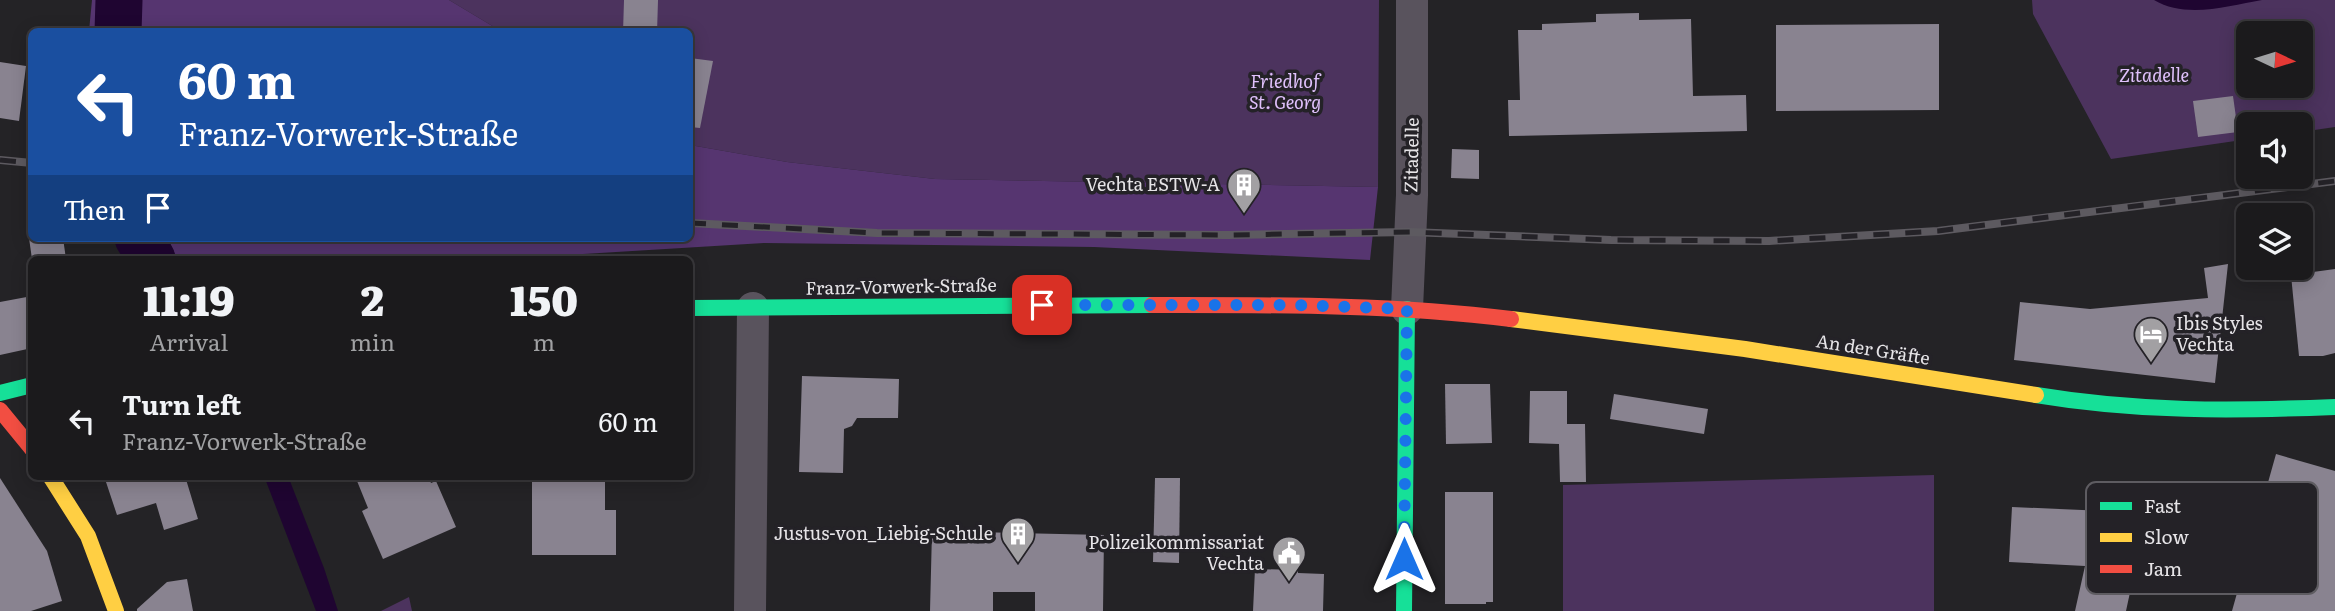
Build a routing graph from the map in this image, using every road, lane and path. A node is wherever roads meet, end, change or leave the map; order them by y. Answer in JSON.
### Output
{"nodes":[{"id":1,"x":1412,"y":0,"type":"edge"},
{"id":2,"x":753,"y":307,"type":"junction"},
{"id":3,"x":693,"y":308,"type":"edge"},
{"id":4,"x":1407,"y":309,"type":"junction"},
{"id":5,"x":28,"y":387,"type":"edge"},
{"id":6,"x":0,"y":393,"type":"edge"},
{"id":7,"x":2335,"y":407,"type":"edge"},
{"id":8,"x":0,"y":410,"type":"edge"},
{"id":9,"x":28,"y":444,"type":"edge"},
{"id":10,"x":53,"y":480,"type":"edge"},
{"id":11,"x":112,"y":610,"type":"edge"},
{"id":12,"x":750,"y":611,"type":"edge"},
{"id":13,"x":1404,"y":611,"type":"edge"}],
"edges":[{"from":1,"to":4,"type":"street","name":"Zitadelle"},
{"from":2,"to":3,"type":"main road","name":"Franz-Vorwerk-Straße"},
{"from":2,"to":4,"type":"main road","name":"Franz-Vorwerk-Straße"},
{"from":2,"to":12,"type":"street"},
{"from":4,"to":7,"type":"main road","name":"An der Gräfte"},
{"from":4,"to":13,"type":"main road"},
{"from":5,"to":6,"type":"main road"},
{"from":8,"to":9,"type":"main road"},
{"from":10,"to":11,"type":"main road"}]}
